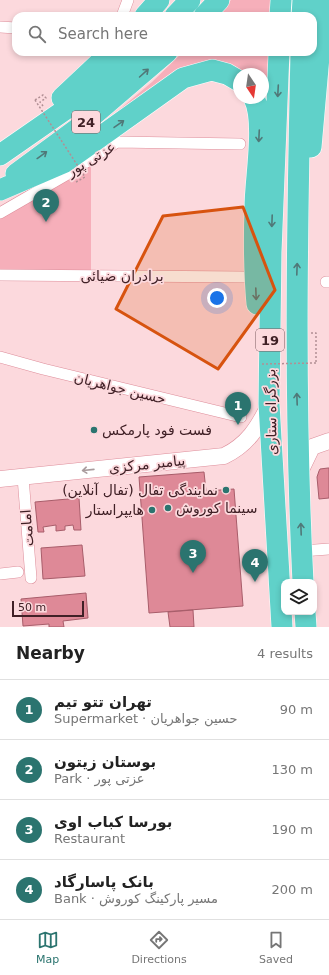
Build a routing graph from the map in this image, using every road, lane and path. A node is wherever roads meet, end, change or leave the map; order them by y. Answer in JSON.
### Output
{"nodes":[{"id":1,"x":128,"y":0,"type":"edge"},
{"id":2,"x":159,"y":0,"type":"edge"},
{"id":3,"x":190,"y":0,"type":"edge"},
{"id":4,"x":219,"y":0,"type":"edge"},
{"id":5,"x":281,"y":0,"type":"edge"},
{"id":6,"x":303,"y":0,"type":"edge"},
{"id":7,"x":324,"y":0,"type":"edge"},
{"id":8,"x":124,"y":12,"type":"edge"},
{"id":9,"x":148,"y":12,"type":"edge"},
{"id":10,"x":179,"y":12,"type":"edge"},
{"id":11,"x":208,"y":12,"type":"edge"},
{"id":12,"x":280,"y":12,"type":"edge"},
{"id":13,"x":302,"y":12,"type":"edge"},
{"id":14,"x":329,"y":12,"type":"edge"},
{"id":15,"x":0,"y":28,"type":"edge"},
{"id":16,"x":12,"y":28,"type":"edge"},
{"id":17,"x":321,"y":42,"type":"junction"},
{"id":18,"x":108,"y":56,"type":"edge"},
{"id":19,"x":133,"y":56,"type":"edge"},
{"id":20,"x":162,"y":56,"type":"edge"},
{"id":21,"x":279,"y":56,"type":"edge"},
{"id":22,"x":301,"y":56,"type":"edge"},
{"id":23,"x":233,"y":78,"type":"edge"},
{"id":24,"x":40,"y":102,"type":"dead end"},
{"id":25,"x":256,"y":104,"type":"edge"},
{"id":26,"x":240,"y":144,"type":"dead end"},
{"id":27,"x":8,"y":150,"type":"edge"},
{"id":28,"x":77,"y":182,"type":"dead end"},
{"id":29,"x":0,"y":186,"type":"edge"},
{"id":30,"x":0,"y":190,"type":"edge"},
{"id":31,"x":0,"y":213,"type":"edge"},
{"id":32,"x":298,"y":235,"type":"junction"},
{"id":33,"x":0,"y":275,"type":"edge"},
{"id":34,"x":244,"y":277,"type":"dead end"},
{"id":35,"x":316,"y":333,"type":"dead end"},
{"id":36,"x":0,"y":357,"type":"edge"},
{"id":37,"x":266,"y":360,"type":"junction"},
{"id":38,"x":269,"y":404,"type":"junction"},
{"id":39,"x":241,"y":418,"type":"dead end"},
{"id":40,"x":329,"y":441,"type":"edge"},
{"id":41,"x":272,"y":468,"type":"junction"},
{"id":42,"x":299,"y":473,"type":"junction"},
{"id":43,"x":23,"y":477,"type":"junction"},
{"id":44,"x":0,"y":479,"type":"edge"},
{"id":45,"x":327,"y":549,"type":"edge"},
{"id":46,"x":302,"y":551,"type":"junction"},
{"id":47,"x":18,"y":572,"type":"dead end"},
{"id":48,"x":0,"y":574,"type":"edge"},
{"id":49,"x":31,"y":578,"type":"dead end"},
{"id":50,"x":303,"y":579,"type":"edge"},
{"id":51,"x":305,"y":615,"type":"edge"},
{"id":52,"x":272,"y":627,"type":"edge"},
{"id":53,"x":282,"y":627,"type":"edge"},
{"id":54,"x":306,"y":627,"type":"edge"}],
"edges":[{"from":1,"to":8,"type":"street"},
{"from":2,"to":9,"type":"highway"},
{"from":3,"to":10,"type":"highway"},
{"from":4,"to":11,"type":"highway"},
{"from":5,"to":12,"type":"highway"},
{"from":6,"to":13,"type":"highway"},
{"from":7,"to":17,"type":"highway"},
{"from":14,"to":17,"type":"highway"},
{"from":15,"to":16,"type":"street"},
{"from":17,"to":32,"type":"highway"},
{"from":18,"to":27,"type":"highway"},
{"from":19,"to":27,"type":"highway","number":"24"},
{"from":29,"to":20,"type":"highway","number":"24","one_way":true},
{"from":21,"to":37,"type":"highway","name":"بزرگراه ستاری","number":"19","one_way":true},
{"from":22,"to":32,"type":"highway","name":"بزرگراه ستاری","number":"19"},
{"from":30,"to":23,"type":"highway","one_way":true},
{"from":24,"to":28,"type":"path","bridge":true},
{"from":25,"to":37,"type":"highway","one_way":true},
{"from":26,"to":31,"type":"street","name":"عزتی پور"},
{"from":42,"to":32,"type":"highway","name":"بزرگراه ستاری","number":"19","one_way":true},
{"from":33,"to":34,"type":"street","name":"برادران ضیائی"},
{"from":35,"to":37,"type":"path","bridge":true},
{"from":36,"to":39,"type":"street","name":"حسین جواهریان"},
{"from":37,"to":38,"type":"highway","name":"بزرگراه ستاری","number":"19"},
{"from":38,"to":41,"type":"highway","name":"بزرگراه ستاری","number":"19"},
{"from":38,"to":43,"type":"main road","name":"پیامبر مرکزی","one_way":true},
{"from":40,"to":42,"type":"main road"},
{"from":41,"to":52,"type":"street"},
{"from":41,"to":53,"type":"highway","name":"بزرگراه ستاری","number":"19"},
{"from":46,"to":42,"type":"highway","name":"بزرگراه ستاری","number":"19","one_way":true},
{"from":43,"to":44,"type":"main road","name":"پیامبر مرکزی"},
{"from":43,"to":49,"type":"street","name":"امامت"},
{"from":45,"to":46,"type":"street"},
{"from":46,"to":50,"type":"highway","name":"بزرگراه ستاری","number":"19"},
{"from":47,"to":48,"type":"street"},
{"from":51,"to":54,"type":"highway"}]}
